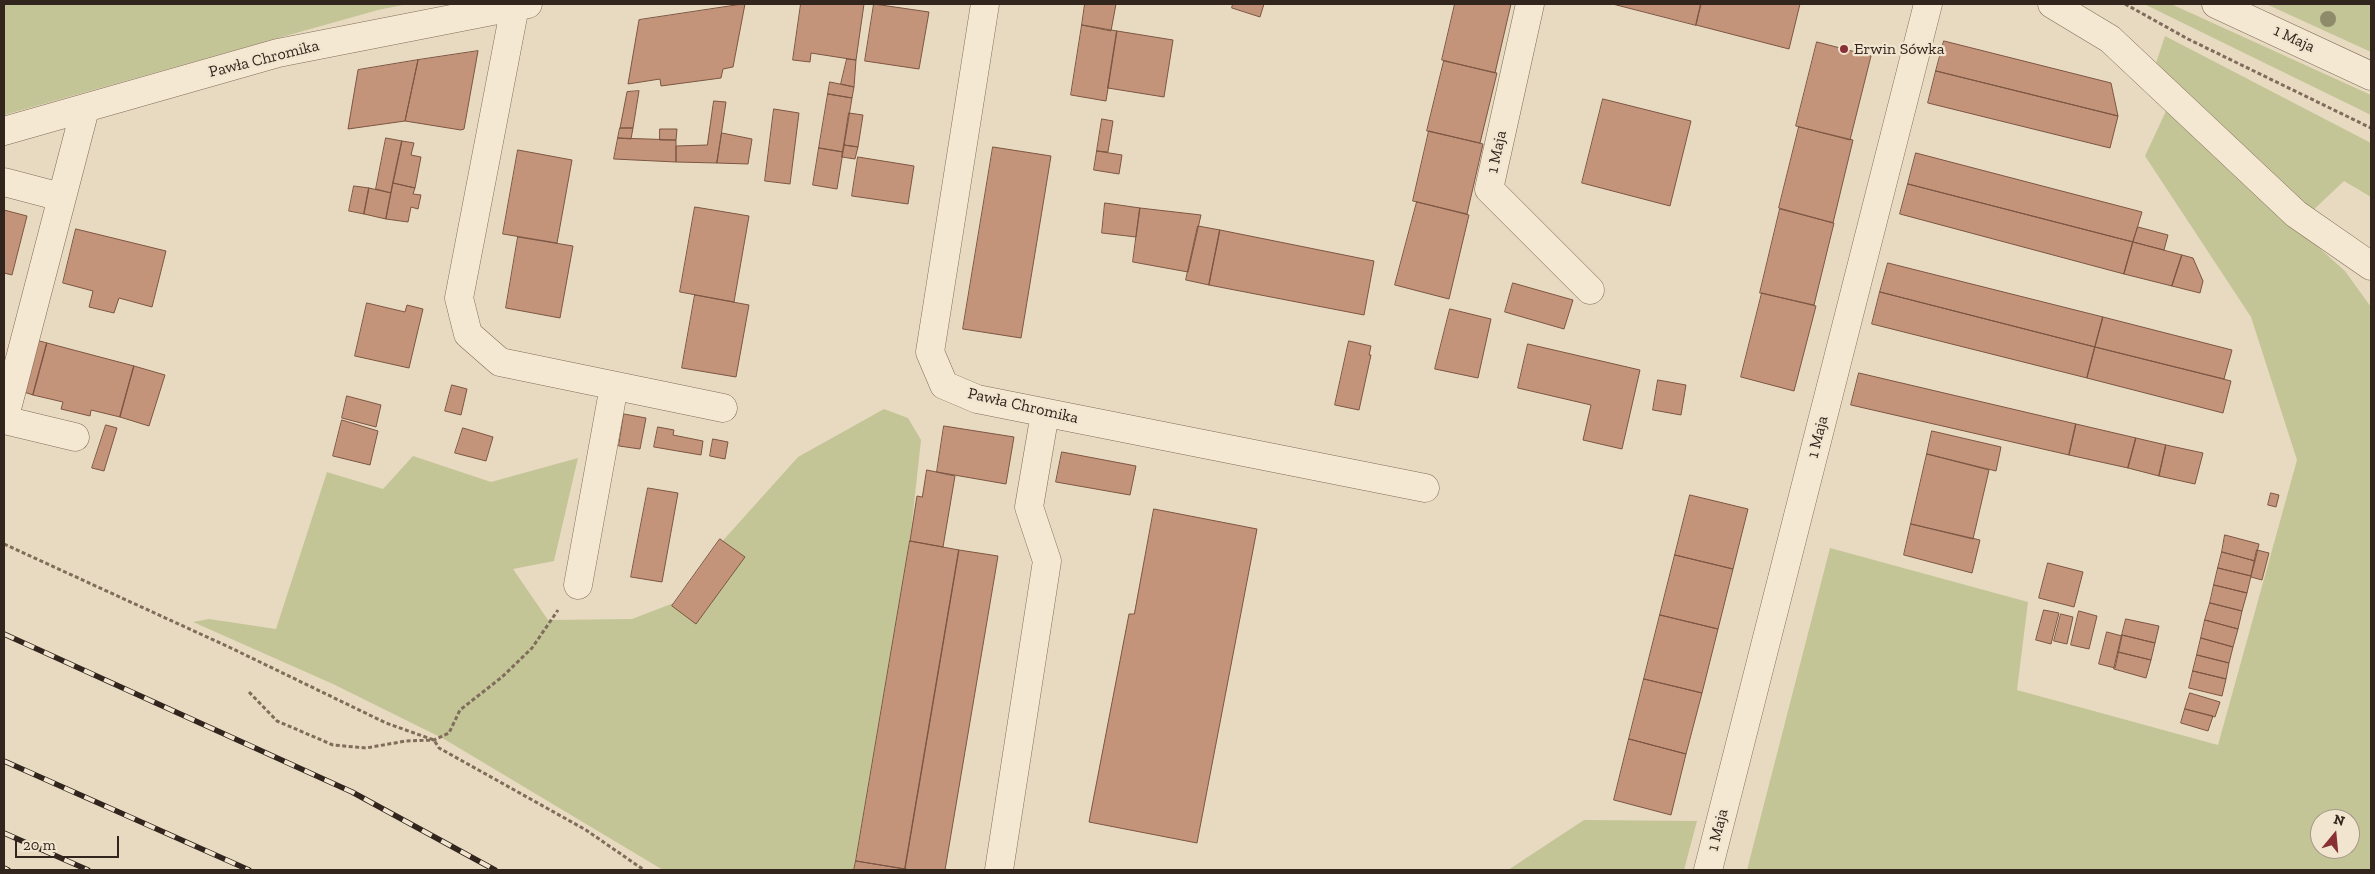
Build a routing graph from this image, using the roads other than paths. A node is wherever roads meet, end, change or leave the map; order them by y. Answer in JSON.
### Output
{"nodes":[{"id":1,"x":985,"y":4,"type":"edge"},
{"id":2,"x":1530,"y":4,"type":"edge"},
{"id":3,"x":1928,"y":4,"type":"edge"},
{"id":4,"x":2052,"y":4,"type":"edge"},
{"id":5,"x":2216,"y":4,"type":"edge"},
{"id":6,"x":522,"y":5,"type":"edge"},
{"id":7,"x":2371,"y":76,"type":"edge"},
{"id":8,"x":85,"y":109,"type":"junction"},
{"id":9,"x":4,"y":131,"type":"edge"},
{"id":10,"x":4,"y":182,"type":"edge"},
{"id":11,"x":61,"y":197,"type":"junction"},
{"id":12,"x":2371,"y":266,"type":"edge"},
{"id":13,"x":1590,"y":290,"type":"dead end"},
{"id":14,"x":614,"y":386,"type":"junction"},
{"id":15,"x":723,"y":408,"type":"dead end"},
{"id":16,"x":1045,"y":413,"type":"junction"},
{"id":17,"x":75,"y":437,"type":"dead end"},
{"id":18,"x":1425,"y":488,"type":"dead end"},
{"id":19,"x":578,"y":585,"type":"road end"},
{"id":20,"x":1000,"y":870,"type":"edge"},
{"id":21,"x":1708,"y":870,"type":"edge"}],
"edges":[{"from":1,"to":16,"type":"street","name":"Pawła Chromika"},
{"from":2,"to":13,"type":"street","name":"1 Maja"},
{"from":3,"to":21,"type":"street","name":"1 Maja"},
{"from":4,"to":12,"type":"street"},
{"from":5,"to":7,"type":"street","name":"1 Maja"},
{"from":6,"to":8,"type":"street","name":"Pawła Chromika"},
{"from":6,"to":14,"type":"street"},
{"from":8,"to":9,"type":"street","name":"Pawła Chromika"},
{"from":8,"to":11,"type":"street"},
{"from":10,"to":11,"type":"street"},
{"from":11,"to":17,"type":"street"},
{"from":14,"to":15,"type":"street"},
{"from":14,"to":19,"type":"street"},
{"from":16,"to":18,"type":"street","name":"Pawła Chromika"},
{"from":16,"to":20,"type":"street"}]}
